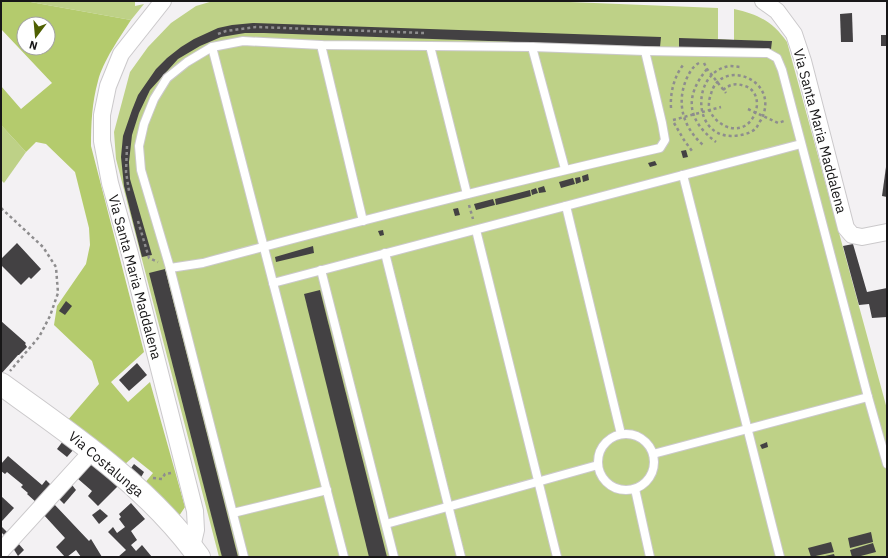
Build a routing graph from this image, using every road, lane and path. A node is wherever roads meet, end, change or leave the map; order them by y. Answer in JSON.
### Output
{"nodes":[{"id":1,"x":163,"y":1,"type":"edge"},
{"id":2,"x":174,"y":1,"type":"edge"},
{"id":3,"x":763,"y":1,"type":"edge"},
{"id":4,"x":150,"y":16,"type":"junction"},
{"id":5,"x":321,"y":45,"type":"junction"},
{"id":6,"x":430,"y":46,"type":"junction"},
{"id":7,"x":212,"y":47,"type":"junction"},
{"id":8,"x":532,"y":47,"type":"junction"},
{"id":9,"x":645,"y":51,"type":"junction"},
{"id":10,"x":683,"y":65,"type":"dead end"},
{"id":11,"x":742,"y":67,"type":"dead end"},
{"id":12,"x":707,"y":69,"type":"junction"},
{"id":13,"x":712,"y":76,"type":"junction"},
{"id":14,"x":717,"y":83,"type":"junction"},
{"id":15,"x":723,"y":90,"type":"junction"},
{"id":16,"x":726,"y":93,"type":"dead end"},
{"id":17,"x":721,"y":107,"type":"dead end"},
{"id":18,"x":748,"y":109,"type":"dead end"},
{"id":19,"x":710,"y":110,"type":"junction"},
{"id":20,"x":702,"y":112,"type":"junction"},
{"id":21,"x":756,"y":113,"type":"junction"},
{"id":22,"x":694,"y":115,"type":"junction"},
{"id":23,"x":763,"y":116,"type":"junction"},
{"id":24,"x":684,"y":117,"type":"junction"},
{"id":25,"x":673,"y":120,"type":"junction"},
{"id":26,"x":662,"y":123,"type":"junction"},
{"id":27,"x":778,"y":123,"type":"dead end"},
{"id":28,"x":716,"y":142,"type":"dead end"},
{"id":29,"x":801,"y":144,"type":"junction"},
{"id":30,"x":703,"y":146,"type":"dead end"},
{"id":31,"x":692,"y":151,"type":"dead end"},
{"id":32,"x":565,"y":170,"type":"junction"},
{"id":33,"x":683,"y":175,"type":"junction"},
{"id":34,"x":467,"y":194,"type":"junction"},
{"id":35,"x":566,"y":206,"type":"junction"},
{"id":36,"x":1,"y":208,"type":"edge"},
{"id":37,"x":363,"y":221,"type":"junction"},
{"id":38,"x":476,"y":230,"type":"junction"},
{"id":39,"x":887,"y":232,"type":"edge"},
{"id":40,"x":264,"y":247,"type":"junction"},
{"id":41,"x":385,"y":254,"type":"junction"},
{"id":42,"x":170,"y":268,"type":"junction"},
{"id":43,"x":321,"y":270,"type":"junction"},
{"id":44,"x":273,"y":283,"type":"junction"},
{"id":45,"x":3,"y":380,"type":"edge"},
{"id":46,"x":868,"y":397,"type":"junction"},
{"id":47,"x":747,"y":429,"type":"junction"},
{"id":48,"x":621,"y":434,"type":"junction"},
{"id":49,"x":93,"y":450,"type":"junction"},
{"id":50,"x":653,"y":454,"type":"junction"},
{"id":51,"x":887,"y":464,"type":"edge"},
{"id":52,"x":598,"y":465,"type":"junction"},
{"id":53,"x":176,"y":472,"type":"dead end"},
{"id":54,"x":150,"y":480,"type":"dead end"},
{"id":55,"x":538,"y":482,"type":"junction"},
{"id":56,"x":635,"y":489,"type":"junction"},
{"id":57,"x":327,"y":490,"type":"junction"},
{"id":58,"x":448,"y":507,"type":"junction"},
{"id":59,"x":233,"y":513,"type":"junction"},
{"id":60,"x":386,"y":524,"type":"junction"},
{"id":61,"x":1,"y":551,"type":"edge"},
{"id":62,"x":196,"y":552,"type":"edge"},
{"id":63,"x":244,"y":557,"type":"edge"},
{"id":64,"x":344,"y":557,"type":"edge"},
{"id":65,"x":394,"y":557,"type":"edge"},
{"id":66,"x":461,"y":557,"type":"edge"},
{"id":67,"x":557,"y":557,"type":"edge"},
{"id":68,"x":650,"y":557,"type":"edge"},
{"id":69,"x":780,"y":557,"type":"edge"}],
"edges":[{"from":1,"to":4,"type":"street","name":"Via Santa Maria Maddalena"},
{"from":2,"to":4,"type":"street","name":"Via Santa Maria Maddalena"},
{"from":3,"to":39,"type":"street","name":"Via Santa Maria Maddalena"},
{"from":4,"to":62,"type":"street","name":"Via Santa Maria Maddalena"},
{"from":5,"to":6,"type":"lane"},
{"from":5,"to":7,"type":"lane"},
{"from":5,"to":37,"type":"lane"},
{"from":6,"to":8,"type":"lane"},
{"from":6,"to":34,"type":"lane"},
{"from":7,"to":40,"type":"lane"},
{"from":7,"to":42,"type":"lane"},
{"from":8,"to":9,"type":"lane"},
{"from":8,"to":32,"type":"lane"},
{"from":9,"to":26,"type":"lane"},
{"from":9,"to":29,"type":"lane"},
{"from":10,"to":25,"type":"path"},
{"from":11,"to":13,"type":"path"},
{"from":12,"to":13,"type":"path"},
{"from":12,"to":22,"type":"path"},
{"from":12,"to":24,"type":"path"},
{"from":13,"to":14,"type":"path"},
{"from":13,"to":20,"type":"path"},
{"from":14,"to":15,"type":"path"},
{"from":14,"to":19,"type":"path"},
{"from":14,"to":23,"type":"path"},
{"from":15,"to":16,"type":"path"},
{"from":15,"to":21,"type":"path"},
{"from":17,"to":19,"type":"path"},
{"from":18,"to":21,"type":"path"},
{"from":19,"to":20,"type":"path"},
{"from":19,"to":21,"type":"path"},
{"from":20,"to":22,"type":"path"},
{"from":20,"to":23,"type":"path"},
{"from":21,"to":23,"type":"path"},
{"from":22,"to":24,"type":"path"},
{"from":22,"to":28,"type":"path"},
{"from":23,"to":27,"type":"path"},
{"from":24,"to":25,"type":"path"},
{"from":24,"to":30,"type":"path"},
{"from":25,"to":26,"type":"path"},
{"from":25,"to":31,"type":"path"},
{"from":26,"to":32,"type":"lane"},
{"from":29,"to":33,"type":"lane"},
{"from":29,"to":46,"type":"lane"},
{"from":32,"to":34,"type":"lane"},
{"from":33,"to":35,"type":"lane"},
{"from":33,"to":47,"type":"lane"},
{"from":34,"to":37,"type":"lane"},
{"from":34,"to":38,"type":"path"},
{"from":35,"to":38,"type":"lane"},
{"from":35,"to":48,"type":"lane"},
{"from":36,"to":45,"type":"path"},
{"from":37,"to":40,"type":"lane"},
{"from":38,"to":41,"type":"lane"},
{"from":38,"to":55,"type":"lane"},
{"from":40,"to":42,"type":"lane"},
{"from":40,"to":44,"type":"lane"},
{"from":41,"to":43,"type":"lane"},
{"from":41,"to":58,"type":"lane"},
{"from":42,"to":59,"type":"lane"},
{"from":43,"to":44,"type":"lane"},
{"from":43,"to":60,"type":"lane"},
{"from":44,"to":57,"type":"lane"},
{"from":45,"to":49,"type":"street","name":"Via Costalunga"},
{"from":46,"to":47,"type":"lane"},
{"from":46,"to":51,"type":"lane"},
{"from":47,"to":50,"type":"lane"},
{"from":47,"to":69,"type":"lane"},
{"from":48,"to":50,"type":"lane"},
{"from":48,"to":52,"type":"lane"},
{"from":49,"to":61,"type":"street"},
{"from":49,"to":62,"type":"street","name":"Via Costalunga"},
{"from":50,"to":56,"type":"lane"},
{"from":52,"to":55,"type":"lane"},
{"from":52,"to":56,"type":"lane"},
{"from":53,"to":54,"type":"path"},
{"from":55,"to":58,"type":"lane"},
{"from":55,"to":67,"type":"lane"},
{"from":56,"to":68,"type":"lane"},
{"from":57,"to":59,"type":"lane"},
{"from":57,"to":64,"type":"lane"},
{"from":58,"to":60,"type":"lane"},
{"from":58,"to":66,"type":"lane"},
{"from":59,"to":63,"type":"lane"},
{"from":60,"to":65,"type":"lane"}]}
